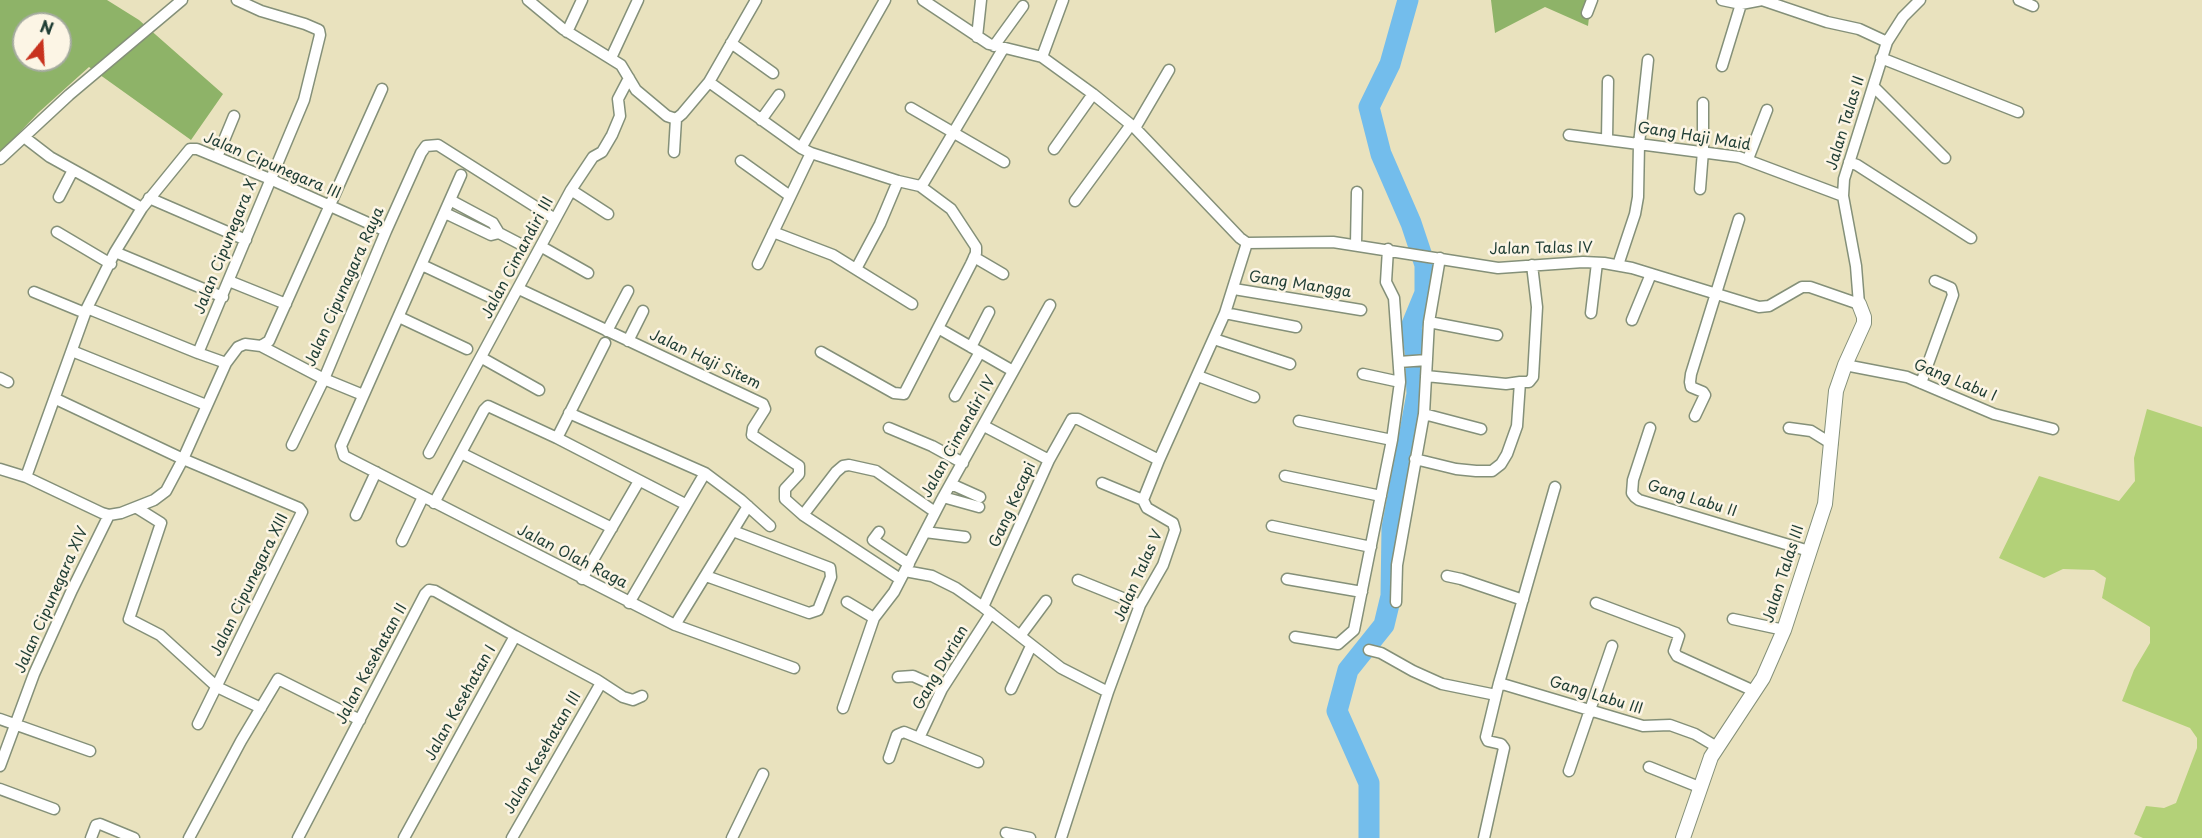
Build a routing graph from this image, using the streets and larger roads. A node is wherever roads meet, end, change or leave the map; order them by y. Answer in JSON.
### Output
{"nodes":[{"id":1,"x":182,"y":0,"type":"edge"},
{"id":2,"x":237,"y":0,"type":"edge"},
{"id":3,"x":528,"y":0,"type":"edge"},
{"id":4,"x":582,"y":0,"type":"edge"},
{"id":5,"x":638,"y":0,"type":"edge"},
{"id":6,"x":756,"y":0,"type":"edge"},
{"id":7,"x":885,"y":0,"type":"edge"},
{"id":8,"x":923,"y":0,"type":"edge"},
{"id":9,"x":981,"y":0,"type":"edge"},
{"id":10,"x":1063,"y":0,"type":"edge"},
{"id":11,"x":1592,"y":0,"type":"edge"},
{"id":12,"x":1722,"y":0,"type":"edge"},
{"id":13,"x":1920,"y":0,"type":"edge"},
{"id":14,"x":2019,"y":0,"type":"edge"},
{"id":15,"x":937,"y":4,"type":"edge"},
{"id":16,"x":1741,"y":4,"type":"junction"},
{"id":17,"x":1023,"y":6,"type":"dead end"},
{"id":18,"x":2032,"y":6,"type":"dead end"},
{"id":19,"x":1587,"y":13,"type":"dead end"},
{"id":20,"x":567,"y":32,"type":"junction"},
{"id":21,"x":977,"y":37,"type":"junction"},
{"id":22,"x":1887,"y":42,"type":"junction"},
{"id":23,"x":731,"y":43,"type":"junction"},
{"id":24,"x":999,"y":47,"type":"junction"},
{"id":25,"x":1042,"y":57,"type":"junction"},
{"id":26,"x":611,"y":58,"type":"junction"},
{"id":27,"x":1881,"y":58,"type":"junction"},
{"id":28,"x":1648,"y":60,"type":"dead end"},
{"id":29,"x":1722,"y":66,"type":"dead end"},
{"id":30,"x":1169,"y":70,"type":"dead end"},
{"id":31,"x":773,"y":73,"type":"dead end"},
{"id":32,"x":629,"y":78,"type":"junction"},
{"id":33,"x":1608,"y":81,"type":"dead end"},
{"id":34,"x":709,"y":82,"type":"junction"},
{"id":35,"x":1874,"y":87,"type":"junction"},
{"id":36,"x":382,"y":89,"type":"dead end"},
{"id":37,"x":1093,"y":94,"type":"junction"},
{"id":38,"x":779,"y":95,"type":"dead end"},
{"id":39,"x":1703,"y":103,"type":"dead end"},
{"id":40,"x":910,"y":108,"type":"dead end"},
{"id":41,"x":1767,"y":110,"type":"dead end"},
{"id":42,"x":2018,"y":112,"type":"dead end"},
{"id":43,"x":234,"y":116,"type":"dead end"},
{"id":44,"x":676,"y":119,"type":"junction"},
{"id":45,"x":761,"y":120,"type":"junction"},
{"id":46,"x":1132,"y":127,"type":"junction"},
{"id":47,"x":954,"y":133,"type":"junction"},
{"id":48,"x":1569,"y":135,"type":"dead end"},
{"id":49,"x":24,"y":137,"type":"junction"},
{"id":50,"x":1607,"y":139,"type":"junction"},
{"id":51,"x":1640,"y":144,"type":"junction"},
{"id":52,"x":1054,"y":149,"type":"dead end"},
{"id":53,"x":806,"y":151,"type":"junction"},
{"id":54,"x":1703,"y":151,"type":"junction"},
{"id":55,"x":674,"y":152,"type":"dead end"},
{"id":56,"x":217,"y":157,"type":"junction"},
{"id":57,"x":1945,"y":158,"type":"dead end"},
{"id":58,"x":0,"y":159,"type":"edge"},
{"id":59,"x":1748,"y":159,"type":"junction"},
{"id":60,"x":741,"y":161,"type":"dead end"},
{"id":61,"x":1004,"y":162,"type":"dead end"},
{"id":62,"x":1849,"y":162,"type":"junction"},
{"id":63,"x":73,"y":170,"type":"junction"},
{"id":64,"x":461,"y":176,"type":"dead end"},
{"id":65,"x":270,"y":179,"type":"junction"},
{"id":66,"x":898,"y":181,"type":"junction"},
{"id":67,"x":920,"y":186,"type":"junction"},
{"id":68,"x":1700,"y":189,"type":"dead end"},
{"id":69,"x":571,"y":190,"type":"junction"},
{"id":70,"x":1357,"y":192,"type":"dead end"},
{"id":71,"x":790,"y":196,"type":"junction"},
{"id":72,"x":1843,"y":196,"type":"junction"},
{"id":73,"x":59,"y":197,"type":"dead end"},
{"id":74,"x":149,"y":198,"type":"junction"},
{"id":75,"x":450,"y":200,"type":"junction"},
{"id":76,"x":1075,"y":201,"type":"dead end"},
{"id":77,"x":330,"y":207,"type":"junction"},
{"id":78,"x":142,"y":208,"type":"junction"},
{"id":79,"x":445,"y":213,"type":"junction"},
{"id":80,"x":608,"y":214,"type":"dead end"},
{"id":81,"x":555,"y":219,"type":"junction"},
{"id":82,"x":1739,"y":219,"type":"dead end"},
{"id":83,"x":386,"y":231,"type":"junction"},
{"id":84,"x":57,"y":232,"type":"dead end"},
{"id":85,"x":499,"y":232,"type":"junction"},
{"id":86,"x":772,"y":232,"type":"junction"},
{"id":87,"x":1971,"y":238,"type":"dead end"},
{"id":88,"x":246,"y":240,"type":"junction"},
{"id":89,"x":1247,"y":243,"type":"junction"},
{"id":90,"x":1356,"y":244,"type":"junction"},
{"id":91,"x":524,"y":246,"type":"dead end"},
{"id":92,"x":542,"y":247,"type":"junction"},
{"id":93,"x":1388,"y":249,"type":"junction"},
{"id":94,"x":116,"y":252,"type":"junction"},
{"id":95,"x":974,"y":257,"type":"junction"},
{"id":96,"x":1436,"y":257,"type":"junction"},
{"id":97,"x":1596,"y":263,"type":"junction"},
{"id":98,"x":111,"y":264,"type":"junction"},
{"id":99,"x":758,"y":264,"type":"dead end"},
{"id":100,"x":422,"y":265,"type":"junction"},
{"id":101,"x":1532,"y":265,"type":"junction"},
{"id":102,"x":1618,"y":265,"type":"junction"},
{"id":103,"x":856,"y":269,"type":"junction"},
{"id":104,"x":588,"y":273,"type":"dead end"},
{"id":105,"x":1003,"y":274,"type":"dead end"},
{"id":106,"x":1651,"y":274,"type":"junction"},
{"id":107,"x":229,"y":281,"type":"junction"},
{"id":108,"x":1935,"y":281,"type":"dead end"},
{"id":109,"x":519,"y":289,"type":"junction"},
{"id":110,"x":1234,"y":289,"type":"junction"},
{"id":111,"x":628,"y":291,"type":"dead end"},
{"id":112,"x":34,"y":292,"type":"dead end"},
{"id":113,"x":1717,"y":295,"type":"junction"},
{"id":114,"x":223,"y":297,"type":"junction"},
{"id":115,"x":490,"y":297,"type":"dead end"},
{"id":116,"x":286,"y":304,"type":"junction"},
{"id":117,"x":912,"y":304,"type":"dead end"},
{"id":118,"x":1050,"y":304,"type":"dead end"},
{"id":119,"x":1859,"y":304,"type":"junction"},
{"id":120,"x":1361,"y":310,"type":"dead end"},
{"id":121,"x":86,"y":311,"type":"junction"},
{"id":122,"x":643,"y":311,"type":"dead end"},
{"id":123,"x":989,"y":312,"type":"dead end"},
{"id":124,"x":1225,"y":313,"type":"junction"},
{"id":125,"x":1591,"y":313,"type":"dead end"},
{"id":126,"x":399,"y":317,"type":"junction"},
{"id":127,"x":1632,"y":320,"type":"dead end"},
{"id":128,"x":1429,"y":322,"type":"junction"},
{"id":129,"x":1296,"y":327,"type":"dead end"},
{"id":130,"x":938,"y":328,"type":"junction"},
{"id":131,"x":607,"y":331,"type":"junction"},
{"id":132,"x":1497,"y":335,"type":"dead end"},
{"id":133,"x":1214,"y":339,"type":"junction"},
{"id":134,"x":628,"y":341,"type":"junction"},
{"id":135,"x":605,"y":344,"type":"dead end"},
{"id":136,"x":261,"y":346,"type":"junction"},
{"id":137,"x":467,"y":349,"type":"dead end"},
{"id":138,"x":975,"y":350,"type":"junction"},
{"id":139,"x":72,"y":351,"type":"junction"},
{"id":140,"x":821,"y":352,"type":"dead end"},
{"id":141,"x":198,"y":353,"type":"junction"},
{"id":142,"x":482,"y":358,"type":"junction"},
{"id":143,"x":1421,"y":360,"type":"junction"},
{"id":144,"x":1399,"y":362,"type":"junction"},
{"id":145,"x":226,"y":363,"type":"junction"},
{"id":146,"x":1290,"y":364,"type":"dead end"},
{"id":147,"x":1845,"y":365,"type":"junction"},
{"id":148,"x":1013,"y":371,"type":"junction"},
{"id":149,"x":1363,"y":374,"type":"dead end"},
{"id":150,"x":1198,"y":376,"type":"junction"},
{"id":151,"x":1426,"y":376,"type":"junction"},
{"id":152,"x":324,"y":379,"type":"junction"},
{"id":153,"x":1400,"y":382,"type":"junction"},
{"id":154,"x":1520,"y":382,"type":"junction"},
{"id":155,"x":1921,"y":383,"type":"junction"},
{"id":156,"x":539,"y":390,"type":"dead end"},
{"id":157,"x":363,"y":395,"type":"junction"},
{"id":158,"x":955,"y":396,"type":"dead end"},
{"id":159,"x":1254,"y":397,"type":"dead end"},
{"id":160,"x":56,"y":399,"type":"junction"},
{"id":161,"x":206,"y":405,"type":"junction"},
{"id":162,"x":569,"y":413,"type":"junction"},
{"id":163,"x":1424,"y":414,"type":"junction"},
{"id":164,"x":1695,"y":416,"type":"dead end"},
{"id":165,"x":1299,"y":421,"type":"dead end"},
{"id":166,"x":984,"y":426,"type":"junction"},
{"id":167,"x":889,"y":428,"type":"dead end"},
{"id":168,"x":1650,"y":428,"type":"dead end"},
{"id":169,"x":1789,"y":428,"type":"dead end"},
{"id":170,"x":1481,"y":429,"type":"dead end"},
{"id":171,"x":2053,"y":429,"type":"dead end"},
{"id":172,"x":557,"y":438,"type":"junction"},
{"id":173,"x":1392,"y":440,"type":"junction"},
{"id":174,"x":1832,"y":444,"type":"junction"},
{"id":175,"x":292,"y":445,"type":"dead end"},
{"id":176,"x":429,"y":453,"type":"dead end"},
{"id":177,"x":461,"y":453,"type":"junction"},
{"id":178,"x":183,"y":459,"type":"junction"},
{"id":179,"x":1415,"y":459,"type":"junction"},
{"id":180,"x":1049,"y":460,"type":"junction"},
{"id":181,"x":1160,"y":460,"type":"junction"},
{"id":182,"x":963,"y":463,"type":"junction"},
{"id":183,"x":0,"y":469,"type":"edge"},
{"id":184,"x":376,"y":472,"type":"junction"},
{"id":185,"x":705,"y":473,"type":"junction"},
{"id":186,"x":1285,"y":476,"type":"dead end"},
{"id":187,"x":27,"y":477,"type":"junction"},
{"id":188,"x":639,"y":481,"type":"junction"},
{"id":189,"x":1102,"y":483,"type":"dead end"},
{"id":190,"x":951,"y":484,"type":"junction"},
{"id":191,"x":1555,"y":487,"type":"dead end"},
{"id":192,"x":1381,"y":496,"type":"junction"},
{"id":193,"x":423,"y":497,"type":"junction"},
{"id":194,"x":943,"y":497,"type":"junction"},
{"id":195,"x":1143,"y":500,"type":"junction"},
{"id":196,"x":434,"y":502,"type":"junction"},
{"id":197,"x":685,"y":504,"type":"junction"},
{"id":198,"x":748,"y":506,"type":"junction"},
{"id":199,"x":136,"y":508,"type":"junction"},
{"id":200,"x":935,"y":513,"type":"junction"},
{"id":201,"x":109,"y":515,"type":"junction"},
{"id":202,"x":356,"y":515,"type":"dead end"},
{"id":203,"x":803,"y":515,"type":"junction"},
{"id":204,"x":770,"y":526,"type":"dead end"},
{"id":205,"x":1272,"y":526,"type":"dead end"},
{"id":206,"x":612,"y":528,"type":"junction"},
{"id":207,"x":733,"y":531,"type":"junction"},
{"id":208,"x":879,"y":532,"type":"dead end"},
{"id":209,"x":925,"y":532,"type":"junction"},
{"id":210,"x":965,"y":537,"type":"dead end"},
{"id":211,"x":402,"y":541,"type":"dead end"},
{"id":212,"x":1371,"y":547,"type":"junction"},
{"id":213,"x":1809,"y":551,"type":"junction"},
{"id":214,"x":905,"y":572,"type":"junction"},
{"id":215,"x":706,"y":576,"type":"junction"},
{"id":216,"x":1446,"y":576,"type":"dead end"},
{"id":217,"x":582,"y":579,"type":"junction"},
{"id":218,"x":1287,"y":579,"type":"dead end"},
{"id":219,"x":1078,"y":580,"type":"dead end"},
{"id":220,"x":1362,"y":592,"type":"junction"},
{"id":221,"x":1523,"y":600,"type":"junction"},
{"id":222,"x":1046,"y":601,"type":"dead end"},
{"id":223,"x":847,"y":602,"type":"dead end"},
{"id":224,"x":1396,"y":602,"type":"dead end"},
{"id":225,"x":629,"y":603,"type":"junction"},
{"id":226,"x":1596,"y":603,"type":"dead end"},
{"id":227,"x":1140,"y":605,"type":"junction"},
{"id":228,"x":987,"y":610,"type":"junction"},
{"id":229,"x":874,"y":618,"type":"junction"},
{"id":230,"x":1733,"y":619,"type":"dead end"},
{"id":231,"x":675,"y":625,"type":"junction"},
{"id":232,"x":1784,"y":630,"type":"junction"},
{"id":233,"x":515,"y":636,"type":"junction"},
{"id":234,"x":1020,"y":636,"type":"junction"},
{"id":235,"x":1295,"y":637,"type":"dead end"},
{"id":236,"x":1031,"y":646,"type":"junction"},
{"id":237,"x":1612,"y":646,"type":"dead end"},
{"id":238,"x":1368,"y":650,"type":"dead end"},
{"id":239,"x":794,"y":668,"type":"dead end"},
{"id":240,"x":898,"y":677,"type":"dead end"},
{"id":241,"x":601,"y":683,"type":"junction"},
{"id":242,"x":1499,"y":683,"type":"junction"},
{"id":243,"x":217,"y":687,"type":"junction"},
{"id":244,"x":942,"y":689,"type":"junction"},
{"id":245,"x":1011,"y":689,"type":"dead end"},
{"id":246,"x":1754,"y":690,"type":"junction"},
{"id":247,"x":1108,"y":692,"type":"junction"},
{"id":248,"x":1496,"y":695,"type":"junction"},
{"id":249,"x":642,"y":696,"type":"dead end"},
{"id":250,"x":261,"y":708,"type":"junction"},
{"id":251,"x":843,"y":708,"type":"dead end"},
{"id":252,"x":1592,"y":710,"type":"junction"},
{"id":253,"x":0,"y":719,"type":"edge"},
{"id":254,"x":360,"y":720,"type":"junction"},
{"id":255,"x":198,"y":724,"type":"dead end"},
{"id":256,"x":15,"y":725,"type":"junction"},
{"id":257,"x":919,"y":738,"type":"junction"},
{"id":258,"x":1717,"y":747,"type":"junction"},
{"id":259,"x":90,"y":751,"type":"dead end"},
{"id":260,"x":889,"y":758,"type":"dead end"},
{"id":261,"x":978,"y":762,"type":"dead end"},
{"id":262,"x":0,"y":766,"type":"edge"},
{"id":263,"x":1649,"y":767,"type":"dead end"},
{"id":264,"x":1569,"y":771,"type":"dead end"},
{"id":265,"x":763,"y":774,"type":"dead end"},
{"id":266,"x":1699,"y":787,"type":"junction"},
{"id":267,"x":0,"y":789,"type":"edge"},
{"id":268,"x":54,"y":809,"type":"dead end"},
{"id":269,"x":1006,"y":833,"type":"dead end"},
{"id":270,"x":91,"y":838,"type":"edge"},
{"id":271,"x":134,"y":838,"type":"edge"},
{"id":272,"x":189,"y":838,"type":"edge"},
{"id":273,"x":298,"y":838,"type":"edge"},
{"id":274,"x":404,"y":838,"type":"edge"},
{"id":275,"x":512,"y":838,"type":"edge"},
{"id":276,"x":732,"y":838,"type":"edge"},
{"id":277,"x":1030,"y":838,"type":"edge"},
{"id":278,"x":1061,"y":838,"type":"edge"},
{"id":279,"x":1484,"y":838,"type":"edge"},
{"id":280,"x":1683,"y":838,"type":"edge"}],
"edges":[{"from":1,"to":49,"type":"street"},
{"from":2,"to":65,"type":"street","name":"Jalan Cipunegara X"},
{"from":3,"to":20,"type":"street"},
{"from":4,"to":20,"type":"street"},
{"from":5,"to":26,"type":"street"},
{"from":6,"to":23,"type":"street"},
{"from":7,"to":53,"type":"street"},
{"from":8,"to":15,"type":"street"},
{"from":9,"to":21,"type":"street"},
{"from":10,"to":25,"type":"street"},
{"from":11,"to":19,"type":"street"},
{"from":12,"to":16,"type":"street"},
{"from":13,"to":22,"type":"street","name":"Jalan Talas II"},
{"from":14,"to":18,"type":"street"},
{"from":15,"to":21,"type":"street"},
{"from":16,"to":22,"type":"street"},
{"from":16,"to":29,"type":"street"},
{"from":17,"to":24,"type":"street"},
{"from":20,"to":26,"type":"street"},
{"from":21,"to":24,"type":"street"},
{"from":22,"to":27,"type":"street","name":"Jalan Talas II"},
{"from":23,"to":31,"type":"street"},
{"from":23,"to":34,"type":"street"},
{"from":24,"to":25,"type":"street"},
{"from":24,"to":47,"type":"street"},
{"from":25,"to":37,"type":"street"},
{"from":26,"to":32,"type":"street"},
{"from":27,"to":35,"type":"street","name":"Jalan Talas II"},
{"from":27,"to":42,"type":"street"},
{"from":28,"to":51,"type":"street"},
{"from":30,"to":46,"type":"street"},
{"from":32,"to":44,"type":"street"},
{"from":32,"to":69,"type":"street","name":"Jalan Cimandiri III"},
{"from":33,"to":50,"type":"street"},
{"from":34,"to":44,"type":"street"},
{"from":34,"to":45,"type":"street"},
{"from":35,"to":57,"type":"street"},
{"from":35,"to":62,"type":"street","name":"Jalan Talas II"},
{"from":36,"to":77,"type":"street"},
{"from":37,"to":46,"type":"street"},
{"from":37,"to":52,"type":"street"},
{"from":38,"to":45,"type":"street"},
{"from":39,"to":54,"type":"street"},
{"from":40,"to":47,"type":"street"},
{"from":41,"to":59,"type":"street"},
{"from":43,"to":56,"type":"street"},
{"from":44,"to":55,"type":"street"},
{"from":45,"to":53,"type":"street"},
{"from":46,"to":76,"type":"street"},
{"from":46,"to":89,"type":"street"},
{"from":47,"to":61,"type":"street"},
{"from":47,"to":67,"type":"street"},
{"from":48,"to":50,"type":"street","name":"Gang Haji Maid"},
{"from":49,"to":58,"type":"street"},
{"from":49,"to":63,"type":"street"},
{"from":50,"to":51,"type":"street","name":"Gang Haji Maid"},
{"from":51,"to":54,"type":"street","name":"Gang Haji Maid"},
{"from":51,"to":102,"type":"street"},
{"from":53,"to":66,"type":"street"},
{"from":53,"to":71,"type":"street"},
{"from":54,"to":59,"type":"street","name":"Gang Haji Maid"},
{"from":54,"to":68,"type":"street"},
{"from":56,"to":65,"type":"street","name":"Jalan Cipunegara III"},
{"from":56,"to":74,"type":"street","name":"Jalan Cipunegara III"},
{"from":59,"to":72,"type":"street","name":"Gang Haji Maid"},
{"from":60,"to":71,"type":"street"},
{"from":62,"to":72,"type":"street","name":"Jalan Talas II"},
{"from":62,"to":87,"type":"street"},
{"from":63,"to":73,"type":"street"},
{"from":63,"to":78,"type":"street"},
{"from":64,"to":75,"type":"street"},
{"from":65,"to":77,"type":"street","name":"Jalan Cipunegara III"},
{"from":65,"to":88,"type":"street","name":"Jalan Cipunegara X"},
{"from":66,"to":67,"type":"street"},
{"from":66,"to":103,"type":"street"},
{"from":67,"to":95,"type":"street"},
{"from":69,"to":80,"type":"street"},
{"from":69,"to":81,"type":"street","name":"Jalan Cimandiri III"},
{"from":70,"to":90,"type":"street"},
{"from":71,"to":86,"type":"street"},
{"from":72,"to":119,"type":"street","name":"Jalan Talas II"},
{"from":74,"to":78,"type":"street","name":"Jalan Cipunegara III"},
{"from":74,"to":88,"type":"street"},
{"from":75,"to":79,"type":"street"},
{"from":75,"to":85,"type":"street"},
{"from":77,"to":83,"type":"street","name":"Jalan Cipunegara III"},
{"from":77,"to":116,"type":"street"},
{"from":78,"to":94,"type":"street","name":"Jalan Cipunegara III"},
{"from":79,"to":85,"type":"street"},
{"from":79,"to":100,"type":"street"},
{"from":81,"to":83,"type":"street","name":"Jalan Cipunagara Raya"},
{"from":81,"to":92,"type":"street","name":"Jalan Cimandiri III"},
{"from":82,"to":113,"type":"street"},
{"from":83,"to":152,"type":"street","name":"Jalan Cipunagara Raya"},
{"from":84,"to":98,"type":"street"},
{"from":85,"to":91,"type":"street"},
{"from":86,"to":99,"type":"street"},
{"from":86,"to":103,"type":"street"},
{"from":88,"to":107,"type":"street","name":"Jalan Cipunegara X"},
{"from":89,"to":90,"type":"street","name":"Jalan Talas IV"},
{"from":89,"to":110,"type":"street"},
{"from":90,"to":93,"type":"street","name":"Jalan Talas IV"},
{"from":92,"to":104,"type":"street"},
{"from":92,"to":109,"type":"street","name":"Jalan Cimandiri III"},
{"from":93,"to":96,"type":"street","name":"Jalan Talas IV"},
{"from":93,"to":144,"type":"street"},
{"from":94,"to":98,"type":"street","name":"Jalan Cipunegara III"},
{"from":94,"to":114,"type":"street"},
{"from":95,"to":105,"type":"street"},
{"from":95,"to":130,"type":"street"},
{"from":96,"to":101,"type":"street","name":"Jalan Talas IV"},
{"from":96,"to":128,"type":"street"},
{"from":97,"to":101,"type":"street","name":"Jalan Talas IV"},
{"from":97,"to":102,"type":"street","name":"Jalan Talas IV"},
{"from":97,"to":125,"type":"street"},
{"from":98,"to":121,"type":"street","name":"Jalan Cipunegara III"},
{"from":100,"to":115,"type":"street"},
{"from":100,"to":126,"type":"street"},
{"from":101,"to":154,"type":"street"},
{"from":102,"to":106,"type":"street","name":"Jalan Talas IV"},
{"from":103,"to":117,"type":"street"},
{"from":106,"to":113,"type":"street","name":"Jalan Talas IV"},
{"from":106,"to":127,"type":"street"},
{"from":107,"to":114,"type":"street","name":"Jalan Cipunegara X"},
{"from":107,"to":116,"type":"street"},
{"from":108,"to":155,"type":"street"},
{"from":109,"to":131,"type":"street","name":"Jalan Haji Sitem"},
{"from":109,"to":142,"type":"street","name":"Jalan Cimandiri III"},
{"from":110,"to":120,"type":"street","name":"Gang Mangga"},
{"from":110,"to":124,"type":"street"},
{"from":111,"to":131,"type":"street"},
{"from":112,"to":121,"type":"street"},
{"from":113,"to":119,"type":"street","name":"Jalan Talas IV"},
{"from":113,"to":164,"type":"street"},
{"from":114,"to":141,"type":"street","name":"Jalan Cipunegara X"},
{"from":116,"to":136,"type":"street"},
{"from":118,"to":148,"type":"street"},
{"from":119,"to":147,"type":"street","name":"Jalan Talas III"},
{"from":121,"to":139,"type":"street","name":"Jalan Cipunegara III"},
{"from":121,"to":141,"type":"street"},
{"from":122,"to":134,"type":"street"},
{"from":123,"to":138,"type":"street"},
{"from":124,"to":129,"type":"street"},
{"from":124,"to":133,"type":"street"},
{"from":126,"to":137,"type":"street"},
{"from":126,"to":157,"type":"street"},
{"from":128,"to":132,"type":"street"},
{"from":128,"to":143,"type":"street"},
{"from":130,"to":138,"type":"street","name":"Jalan Cimandiri IV"},
{"from":130,"to":140,"type":"street"},
{"from":131,"to":134,"type":"street","name":"Jalan Haji Sitem"},
{"from":133,"to":146,"type":"street"},
{"from":133,"to":150,"type":"street"},
{"from":134,"to":203,"type":"street","name":"Jalan Haji Sitem"},
{"from":135,"to":162,"type":"street"},
{"from":136,"to":145,"type":"street"},
{"from":136,"to":152,"type":"street","name":"Jalan Cipunagara Raya"},
{"from":138,"to":148,"type":"street","name":"Jalan Cimandiri IV"},
{"from":138,"to":158,"type":"street"},
{"from":139,"to":160,"type":"street","name":"Jalan Cipunegara III"},
{"from":139,"to":161,"type":"street"},
{"from":141,"to":145,"type":"street"},
{"from":142,"to":156,"type":"street"},
{"from":142,"to":176,"type":"street","name":"Jalan Cimandiri III"},
{"from":143,"to":144,"type":"street"},
{"from":143,"to":151,"type":"street"},
{"from":144,"to":153,"type":"street"},
{"from":145,"to":161,"type":"street"},
{"from":147,"to":155,"type":"street","name":"Gang Labu I"},
{"from":147,"to":174,"type":"street","name":"Jalan Talas III"},
{"from":148,"to":166,"type":"street","name":"Jalan Cimandiri IV"},
{"from":149,"to":153,"type":"street"},
{"from":150,"to":159,"type":"street"},
{"from":150,"to":181,"type":"street"},
{"from":151,"to":154,"type":"street"},
{"from":151,"to":163,"type":"street"},
{"from":152,"to":157,"type":"street"},
{"from":152,"to":175,"type":"street"},
{"from":153,"to":173,"type":"street"},
{"from":154,"to":179,"type":"street"},
{"from":155,"to":171,"type":"street","name":"Gang Labu I"},
{"from":157,"to":184,"type":"street","name":"Jalan Olah Raga"},
{"from":160,"to":178,"type":"street"},
{"from":160,"to":187,"type":"street","name":"Jalan Cipunegara III"},
{"from":161,"to":178,"type":"street"},
{"from":162,"to":172,"type":"street"},
{"from":162,"to":185,"type":"street"},
{"from":163,"to":170,"type":"street"},
{"from":163,"to":179,"type":"street"},
{"from":165,"to":173,"type":"street"},
{"from":166,"to":180,"type":"street"},
{"from":166,"to":182,"type":"street","name":"Jalan Cimandiri IV"},
{"from":167,"to":182,"type":"street"},
{"from":168,"to":213,"type":"street","name":"Gang Labu II"},
{"from":169,"to":174,"type":"street"},
{"from":172,"to":177,"type":"street"},
{"from":172,"to":188,"type":"street"},
{"from":173,"to":192,"type":"street"},
{"from":174,"to":213,"type":"street","name":"Jalan Talas III"},
{"from":177,"to":196,"type":"street"},
{"from":177,"to":206,"type":"street"},
{"from":178,"to":199,"type":"street"},
{"from":178,"to":243,"type":"street","name":"Jalan Cipunegara XIII"},
{"from":179,"to":224,"type":"street"},
{"from":180,"to":181,"type":"street","name":"Gang Kecapi"},
{"from":180,"to":228,"type":"street","name":"Gang Kecapi"},
{"from":181,"to":195,"type":"street"},
{"from":182,"to":190,"type":"street","name":"Jalan Cimandiri IV"},
{"from":183,"to":187,"type":"street"},
{"from":184,"to":193,"type":"street","name":"Jalan Olah Raga"},
{"from":184,"to":202,"type":"street"},
{"from":185,"to":197,"type":"street"},
{"from":185,"to":198,"type":"street"},
{"from":186,"to":192,"type":"street"},
{"from":187,"to":201,"type":"street"},
{"from":188,"to":197,"type":"street"},
{"from":188,"to":206,"type":"street"},
{"from":189,"to":195,"type":"street"},
{"from":190,"to":194,"type":"street","name":"Jalan Cimandiri IV"},
{"from":190,"to":194,"type":"street"},
{"from":191,"to":221,"type":"street"},
{"from":192,"to":212,"type":"street"},
{"from":193,"to":196,"type":"street","name":"Jalan Olah Raga"},
{"from":193,"to":211,"type":"street"},
{"from":194,"to":200,"type":"street","name":"Jalan Cimandiri IV"},
{"from":195,"to":227,"type":"street","name":"Jalan Talas V"},
{"from":196,"to":217,"type":"street","name":"Jalan Olah Raga"},
{"from":197,"to":225,"type":"street"},
{"from":198,"to":204,"type":"street"},
{"from":198,"to":207,"type":"street"},
{"from":199,"to":201,"type":"street"},
{"from":199,"to":243,"type":"street"},
{"from":200,"to":203,"type":"street"},
{"from":200,"to":209,"type":"street","name":"Jalan Cimandiri IV"},
{"from":201,"to":256,"type":"street","name":"Jalan Cipunegara XIV"},
{"from":203,"to":214,"type":"street","name":"Jalan Haji Sitem"},
{"from":205,"to":212,"type":"street"},
{"from":206,"to":217,"type":"street"},
{"from":207,"to":215,"type":"street"},
{"from":207,"to":215,"type":"street"},
{"from":208,"to":214,"type":"street"},
{"from":209,"to":210,"type":"street"},
{"from":209,"to":214,"type":"street","name":"Jalan Cimandiri IV"},
{"from":212,"to":220,"type":"street"},
{"from":213,"to":232,"type":"street","name":"Jalan Talas III"},
{"from":214,"to":228,"type":"street","name":"Jalan Haji Sitem"},
{"from":214,"to":229,"type":"street","name":"Jalan Cimandiri IV"},
{"from":215,"to":231,"type":"street"},
{"from":216,"to":221,"type":"street"},
{"from":217,"to":225,"type":"street","name":"Jalan Olah Raga"},
{"from":218,"to":220,"type":"street"},
{"from":219,"to":227,"type":"street"},
{"from":220,"to":235,"type":"street"},
{"from":221,"to":242,"type":"street"},
{"from":222,"to":234,"type":"street"},
{"from":223,"to":229,"type":"street"},
{"from":225,"to":231,"type":"street","name":"Jalan Olah Raga"},
{"from":226,"to":246,"type":"street"},
{"from":227,"to":247,"type":"street","name":"Jalan Talas V"},
{"from":228,"to":234,"type":"street","name":"Jalan Haji Sitem"},
{"from":228,"to":244,"type":"street","name":"Gang Durian"},
{"from":229,"to":251,"type":"street","name":"Jalan Cimandiri IV"},
{"from":230,"to":232,"type":"street"},
{"from":231,"to":239,"type":"street","name":"Jalan Olah Raga"},
{"from":232,"to":246,"type":"street","name":"Jalan Talas III"},
{"from":233,"to":241,"type":"street","name":"Jalan Kesehatan I"},
{"from":233,"to":254,"type":"street","name":"Jalan Kesehatan II"},
{"from":233,"to":274,"type":"street","name":"Jalan Kesehatan I"},
{"from":234,"to":236,"type":"street","name":"Jalan Haji Sitem"},
{"from":236,"to":245,"type":"street"},
{"from":236,"to":247,"type":"street","name":"Jalan Haji Sitem"},
{"from":237,"to":252,"type":"street"},
{"from":238,"to":248,"type":"street"},
{"from":240,"to":244,"type":"street"},
{"from":241,"to":249,"type":"street","name":"Jalan Kesehatan I"},
{"from":241,"to":275,"type":"street","name":"Jalan Kesehatan III"},
{"from":242,"to":248,"type":"street"},
{"from":242,"to":252,"type":"street","name":"Gang Labu III"},
{"from":243,"to":250,"type":"street"},
{"from":243,"to":255,"type":"street","name":"Jalan Cipunegara XIII"},
{"from":244,"to":257,"type":"street","name":"Gang Durian"},
{"from":246,"to":258,"type":"street","name":"Jalan Talas III"},
{"from":247,"to":278,"type":"street","name":"Jalan Talas V"},
{"from":248,"to":279,"type":"street"},
{"from":250,"to":254,"type":"street"},
{"from":250,"to":272,"type":"street"},
{"from":252,"to":258,"type":"street","name":"Gang Labu III"},
{"from":252,"to":264,"type":"street"},
{"from":253,"to":256,"type":"street"},
{"from":254,"to":273,"type":"street","name":"Jalan Kesehatan II"},
{"from":256,"to":259,"type":"street"},
{"from":256,"to":262,"type":"street","name":"Jalan Cipunegara XIV"},
{"from":257,"to":260,"type":"street"},
{"from":257,"to":261,"type":"street"},
{"from":258,"to":266,"type":"street","name":"Jalan Talas III"},
{"from":263,"to":266,"type":"street"},
{"from":265,"to":276,"type":"street"},
{"from":266,"to":280,"type":"street","name":"Jalan Talas III"},
{"from":267,"to":268,"type":"street"},
{"from":269,"to":277,"type":"street"},
{"from":270,"to":271,"type":"street"}]}
